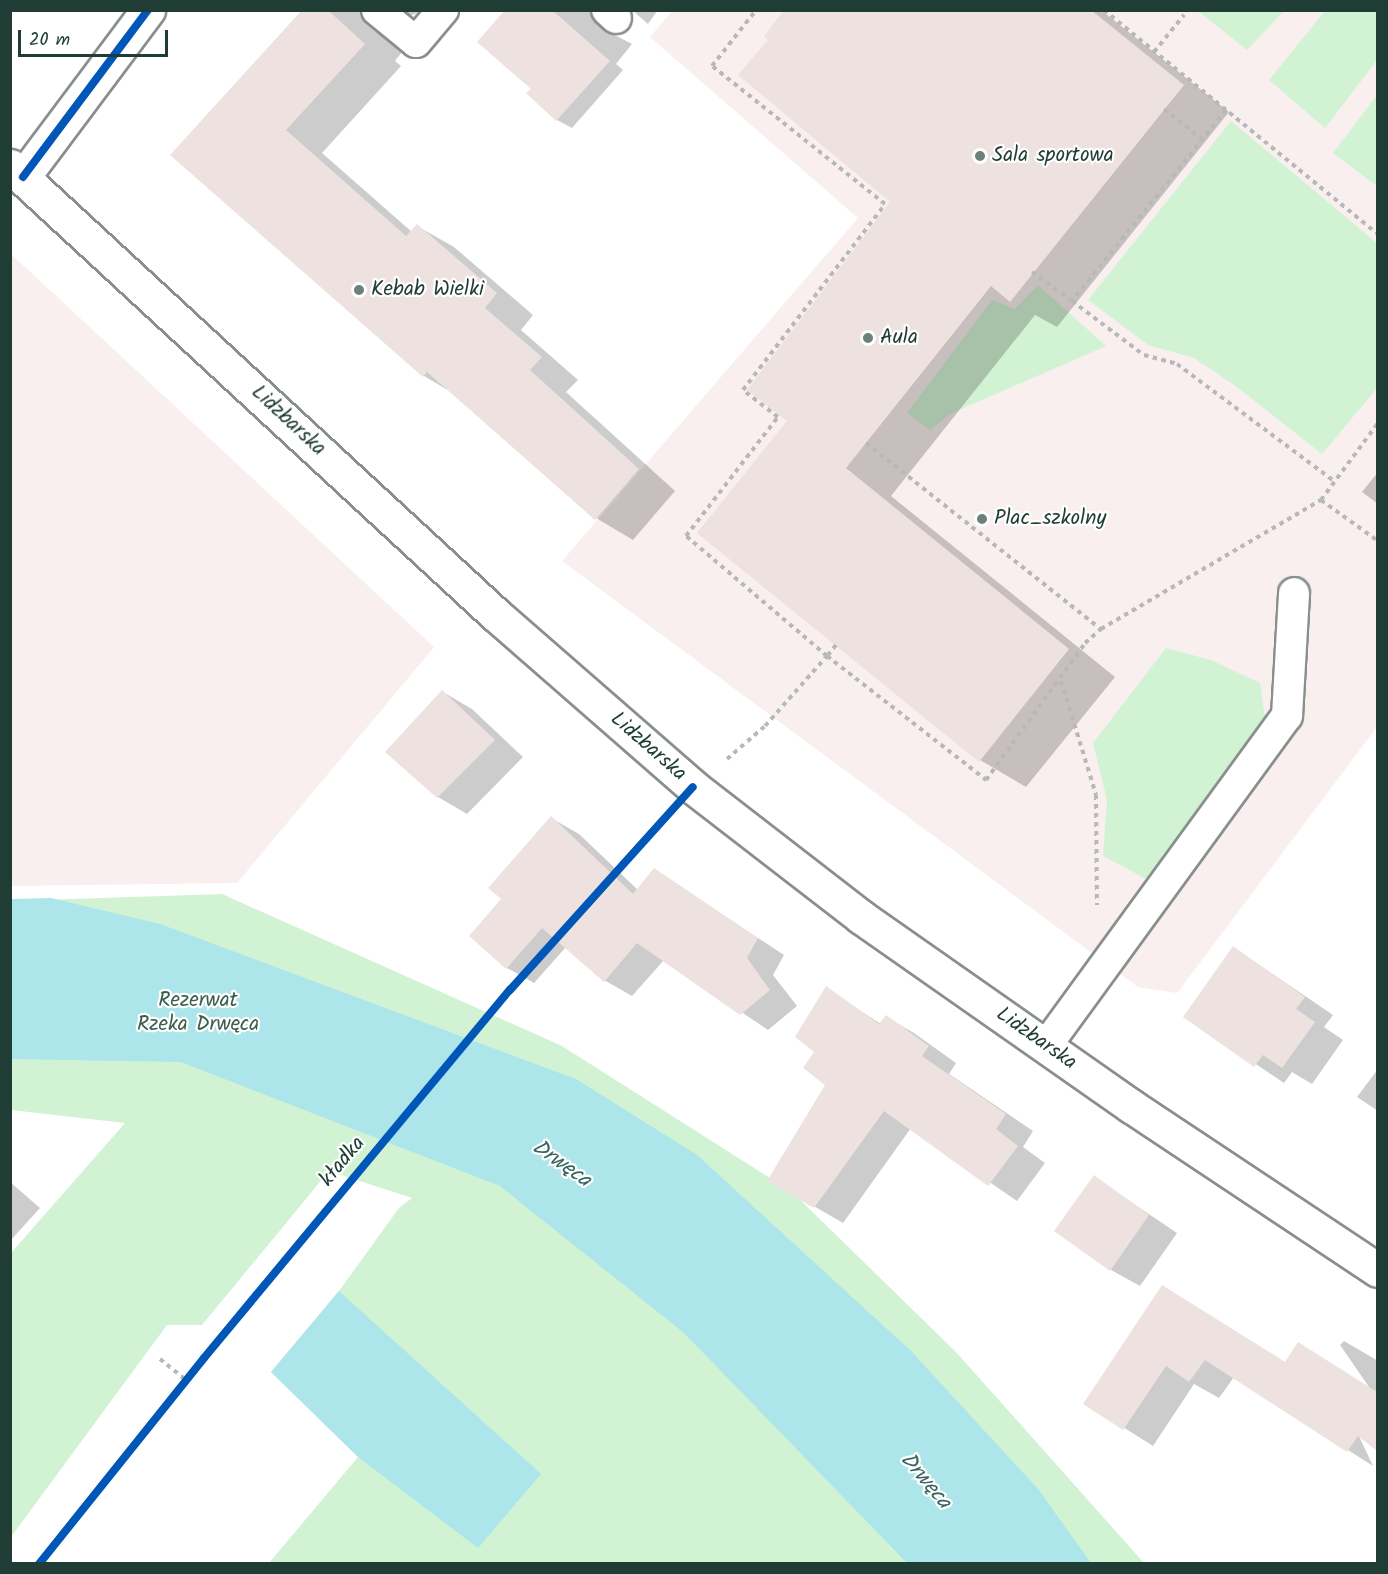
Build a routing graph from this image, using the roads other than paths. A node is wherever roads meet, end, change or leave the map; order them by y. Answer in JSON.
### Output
{"nodes":[{"id":1,"x":148,"y":10,"type":"edge"},
{"id":2,"x":377,"y":10,"type":"edge"},
{"id":3,"x":443,"y":10,"type":"edge"},
{"id":4,"x":16,"y":172,"type":"edge"},
{"id":5,"x":1294,"y":593,"type":"dead end"},
{"id":6,"x":1046,"y":1046,"type":"junction"},
{"id":7,"x":1377,"y":1270,"type":"edge"}],
"edges":[{"from":1,"to":4,"type":"main road"},
{"from":2,"to":3,"type":"lane"},
{"from":4,"to":6,"type":"main road","name":"Lidzbarska"},
{"from":5,"to":6,"type":"lane"},
{"from":6,"to":7,"type":"main road","name":"Lidzbarska"}]}
